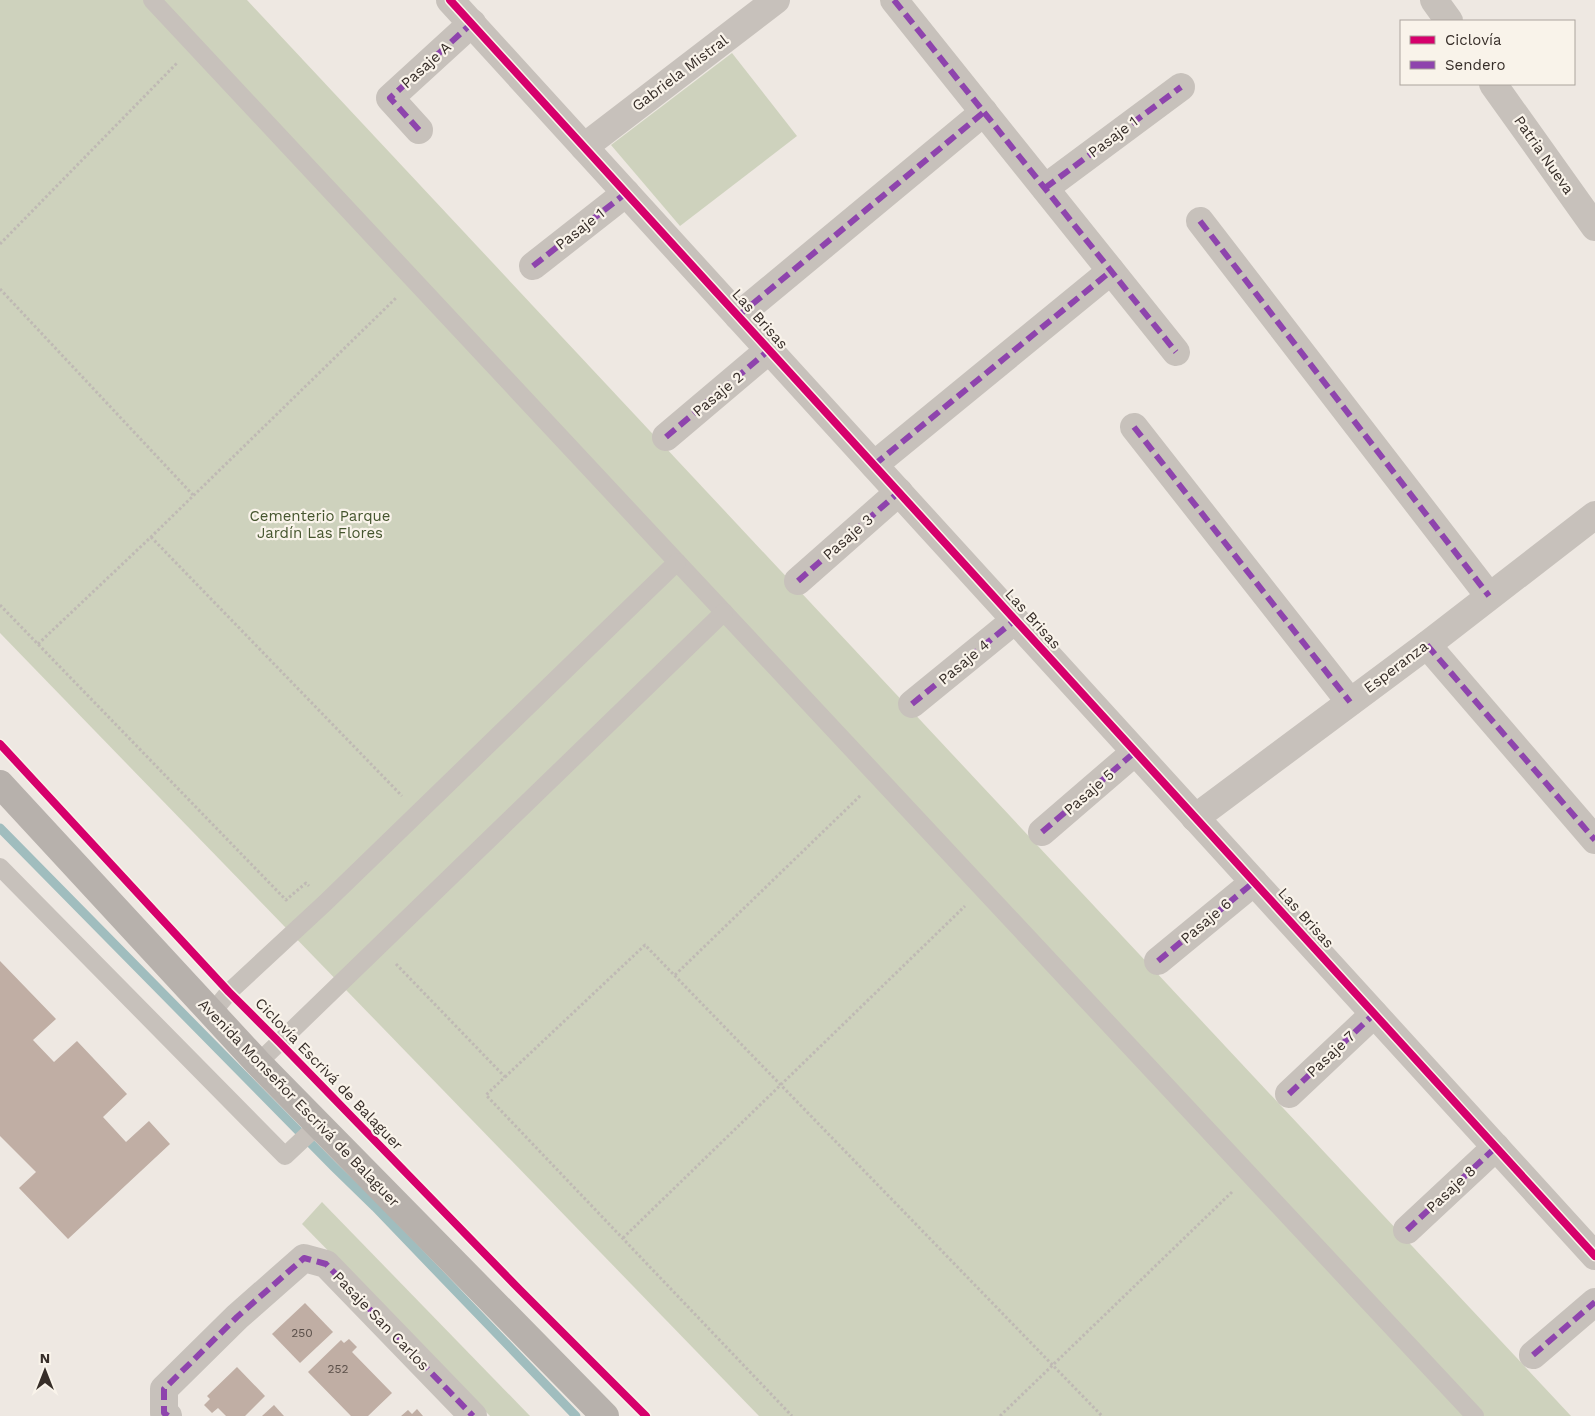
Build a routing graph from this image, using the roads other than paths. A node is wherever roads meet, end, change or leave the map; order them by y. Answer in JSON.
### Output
{"nodes":[{"id":1,"x":152,"y":0,"type":"edge"},
{"id":2,"x":450,"y":0,"type":"edge"},
{"id":3,"x":776,"y":0,"type":"edge"},
{"id":4,"x":894,"y":0,"type":"edge"},
{"id":5,"x":1434,"y":0,"type":"edge"},
{"id":6,"x":1448,"y":20,"type":"edge"},
{"id":7,"x":472,"y":24,"type":"junction"},
{"id":8,"x":1494,"y":85,"type":"edge"},
{"id":9,"x":1180,"y":87,"type":"dead end"},
{"id":10,"x":984,"y":112,"type":"junction"},
{"id":11,"x":419,"y":130,"type":"dead end"},
{"id":12,"x":584,"y":147,"type":"junction"},
{"id":13,"x":1045,"y":188,"type":"junction"},
{"id":14,"x":626,"y":193,"type":"junction"},
{"id":15,"x":1200,"y":221,"type":"dead end"},
{"id":16,"x":1595,"y":227,"type":"edge"},
{"id":17,"x":533,"y":266,"type":"dead end"},
{"id":18,"x":1111,"y":271,"type":"junction"},
{"id":19,"x":738,"y":316,"type":"junction"},
{"id":20,"x":769,"y":350,"type":"junction"},
{"id":21,"x":1176,"y":352,"type":"dead end"},
{"id":22,"x":1134,"y":427,"type":"dead end"},
{"id":23,"x":666,"y":437,"type":"dead end"},
{"id":24,"x":874,"y":465,"type":"junction"},
{"id":25,"x":899,"y":492,"type":"junction"},
{"id":26,"x":1595,"y":515,"type":"edge"},
{"id":27,"x":677,"y":562,"type":"junction"},
{"id":28,"x":798,"y":581,"type":"dead end"},
{"id":29,"x":1489,"y":596,"type":"junction"},
{"id":30,"x":724,"y":612,"type":"junction"},
{"id":31,"x":1015,"y":620,"type":"junction"},
{"id":32,"x":1427,"y":645,"type":"junction"},
{"id":33,"x":1350,"y":702,"type":"junction"},
{"id":34,"x":912,"y":704,"type":"dead end"},
{"id":35,"x":1135,"y":752,"type":"junction"},
{"id":36,"x":0,"y":784,"type":"edge"},
{"id":37,"x":1195,"y":818,"type":"junction"},
{"id":38,"x":1042,"y":832,"type":"dead end"},
{"id":39,"x":1595,"y":840,"type":"edge"},
{"id":40,"x":0,"y":867,"type":"edge"},
{"id":41,"x":1254,"y":882,"type":"junction"},
{"id":42,"x":1158,"y":961,"type":"dead end"},
{"id":43,"x":211,"y":1014,"type":"junction"},
{"id":44,"x":1374,"y":1014,"type":"junction"},
{"id":45,"x":258,"y":1063,"type":"junction"},
{"id":46,"x":1288,"y":1094,"type":"dead end"},
{"id":47,"x":319,"y":1124,"type":"junction"},
{"id":48,"x":1496,"y":1147,"type":"junction"},
{"id":49,"x":1407,"y":1230,"type":"dead end"},
{"id":50,"x":1595,"y":1256,"type":"edge"},
{"id":51,"x":1595,"y":1302,"type":"edge"},
{"id":52,"x":1533,"y":1355,"type":"dead end"},
{"id":53,"x":168,"y":1416,"type":"edge"},
{"id":54,"x":473,"y":1416,"type":"edge"},
{"id":55,"x":605,"y":1416,"type":"edge"},
{"id":56,"x":1475,"y":1416,"type":"edge"}],
"edges":[{"from":1,"to":27,"type":"lane"},
{"from":2,"to":7,"type":"street","name":"Las Brisas"},
{"from":3,"to":12,"type":"street","name":"Gabriela Mistral"},
{"from":4,"to":10,"type":"street"},
{"from":5,"to":6,"type":"street"},
{"from":7,"to":11,"type":"street","name":"Pasaje A"},
{"from":7,"to":12,"type":"street","name":"Las Brisas"},
{"from":8,"to":16,"type":"street","name":"Patria Nueva"},
{"from":9,"to":13,"type":"street","name":"Pasaje 1"},
{"from":10,"to":13,"type":"street"},
{"from":10,"to":19,"type":"street"},
{"from":12,"to":14,"type":"street","name":"Las Brisas"},
{"from":13,"to":18,"type":"street"},
{"from":14,"to":17,"type":"street","name":"Pasaje 1"},
{"from":14,"to":19,"type":"street","name":"Las Brisas"},
{"from":15,"to":29,"type":"street"},
{"from":18,"to":21,"type":"street"},
{"from":18,"to":24,"type":"street"},
{"from":19,"to":20,"type":"street","name":"Las Brisas"},
{"from":20,"to":23,"type":"street","name":"Pasaje 2"},
{"from":20,"to":24,"type":"street","name":"Las Brisas"},
{"from":22,"to":33,"type":"street"},
{"from":24,"to":25,"type":"street","name":"Las Brisas"},
{"from":25,"to":28,"type":"street","name":"Pasaje 3"},
{"from":25,"to":31,"type":"street","name":"Las Brisas"},
{"from":26,"to":29,"type":"street","name":"Esperanza"},
{"from":27,"to":30,"type":"lane"},
{"from":27,"to":43,"type":"lane"},
{"from":29,"to":32,"type":"street","name":"Esperanza"},
{"from":30,"to":45,"type":"lane"},
{"from":30,"to":56,"type":"lane"},
{"from":31,"to":34,"type":"street","name":"Pasaje 4"},
{"from":31,"to":35,"type":"street","name":"Las Brisas"},
{"from":32,"to":33,"type":"street","name":"Esperanza"},
{"from":32,"to":39,"type":"street"},
{"from":33,"to":37,"type":"street","name":"Esperanza"},
{"from":35,"to":37,"type":"street","name":"Las Brisas"},
{"from":35,"to":38,"type":"street","name":"Pasaje 5"},
{"from":36,"to":43,"type":"main road","name":"Avenida Monseñor Escrivá de Balaguer"},
{"from":37,"to":41,"type":"street","name":"Las Brisas"},
{"from":40,"to":47,"type":"lane"},
{"from":41,"to":42,"type":"street","name":"Pasaje 6"},
{"from":41,"to":44,"type":"street","name":"Las Brisas"},
{"from":43,"to":45,"type":"main road","name":"Avenida Monseñor Escrivá de Balaguer"},
{"from":44,"to":46,"type":"street","name":"Pasaje 7"},
{"from":44,"to":48,"type":"street","name":"Las Brisas"},
{"from":45,"to":47,"type":"main road","name":"Avenida Monseñor Escrivá de Balaguer"},
{"from":47,"to":55,"type":"main road","name":"Avenida Monseñor Escrivá de Balaguer"},
{"from":48,"to":49,"type":"street","name":"Pasaje 8"},
{"from":48,"to":50,"type":"street","name":"Las Brisas"},
{"from":51,"to":52,"type":"street"},
{"from":53,"to":54,"type":"street","name":"Pasaje San Carlos"}]}
